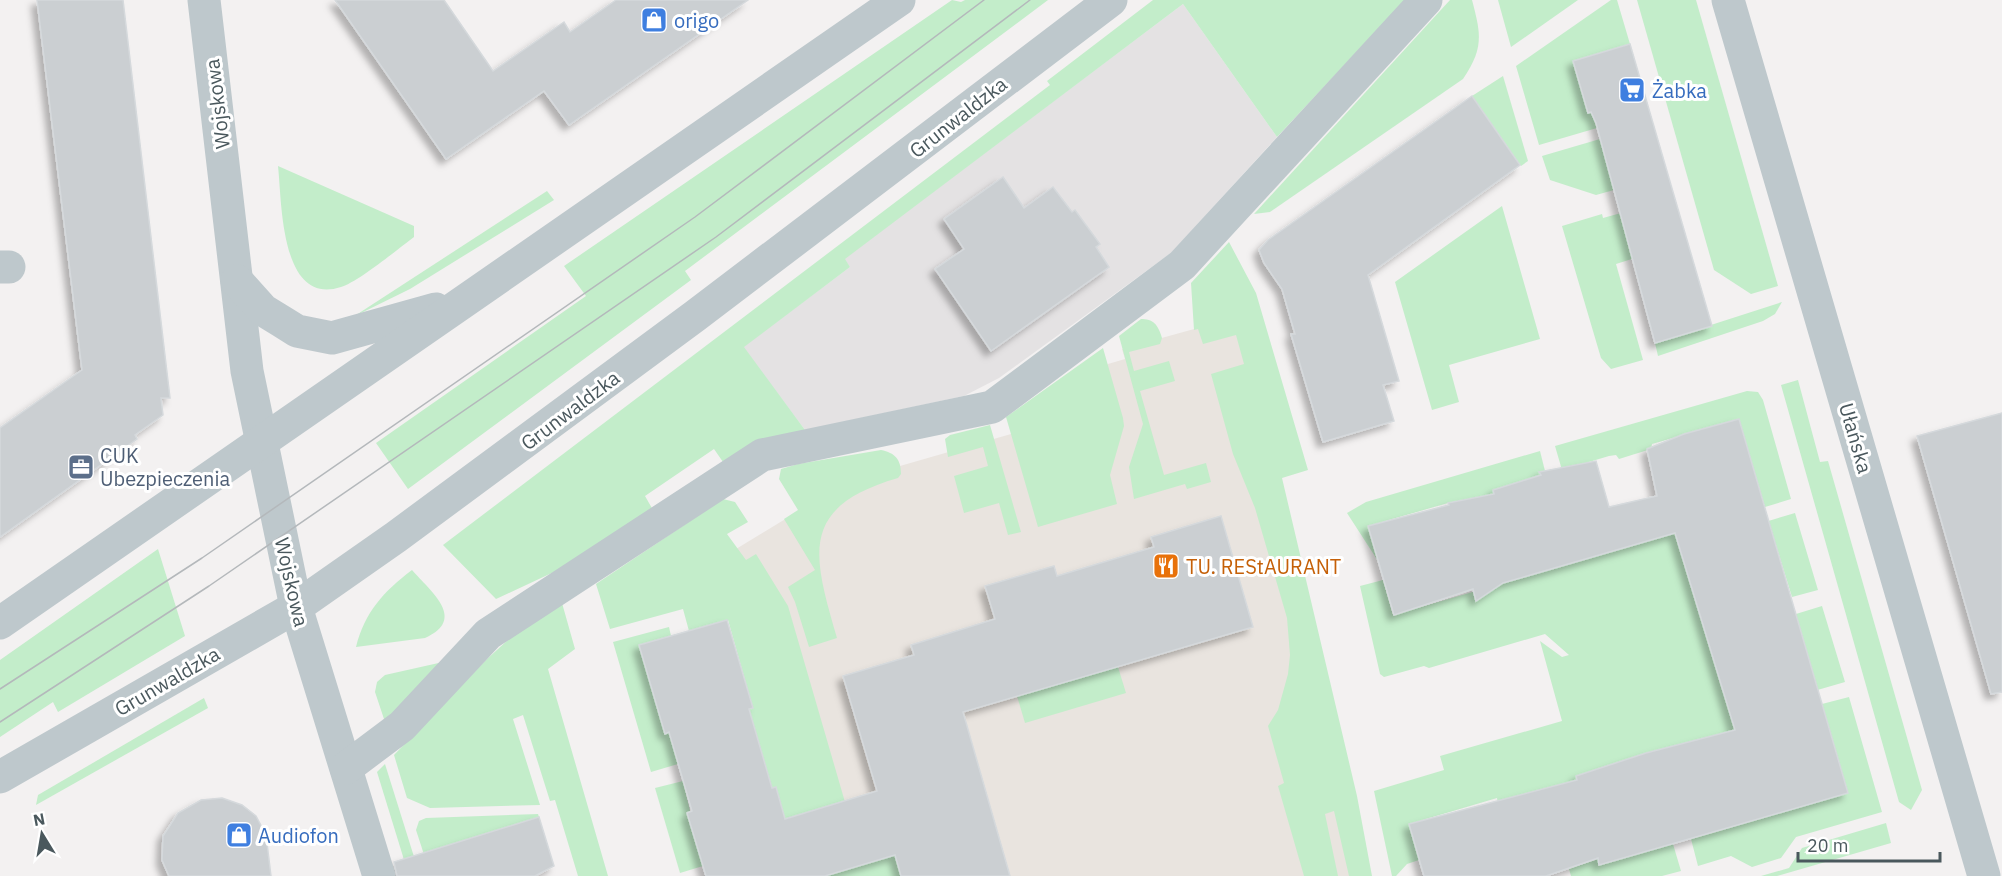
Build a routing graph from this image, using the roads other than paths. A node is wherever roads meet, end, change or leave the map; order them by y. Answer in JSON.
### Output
{"nodes":[{"id":1,"x":204,"y":0,"type":"edge"},
{"id":2,"x":898,"y":0,"type":"edge"},
{"id":3,"x":1111,"y":0,"type":"edge"},
{"id":4,"x":1426,"y":0,"type":"edge"},
{"id":5,"x":1728,"y":0,"type":"edge"},
{"id":6,"x":237,"y":280,"type":"junction"},
{"id":7,"x":459,"y":302,"type":"junction"},
{"id":8,"x":263,"y":439,"type":"junction"},
{"id":9,"x":296,"y":607,"type":"junction"},
{"id":10,"x":0,"y":623,"type":"edge"},
{"id":11,"x":346,"y":768,"type":"junction"},
{"id":12,"x":0,"y":777,"type":"edge"},
{"id":13,"x":378,"y":876,"type":"edge"},
{"id":14,"x":1984,"y":876,"type":"edge"}],
"edges":[{"from":1,"to":6,"type":"street","name":"Wojskowa"},
{"from":2,"to":7,"type":"street"},
{"from":3,"to":9,"type":"street","name":"Grunwaldzka"},
{"from":4,"to":11,"type":"street"},
{"from":5,"to":14,"type":"street","name":"Ułańska"},
{"from":6,"to":7,"type":"street"},
{"from":6,"to":8,"type":"street","name":"Wojskowa"},
{"from":7,"to":8,"type":"street"},
{"from":8,"to":9,"type":"street","name":"Wojskowa"},
{"from":8,"to":10,"type":"street"},
{"from":9,"to":11,"type":"street","name":"Wojskowa"},
{"from":9,"to":12,"type":"street","name":"Grunwaldzka"},
{"from":11,"to":13,"type":"street","name":"Wojskowa"}]}
